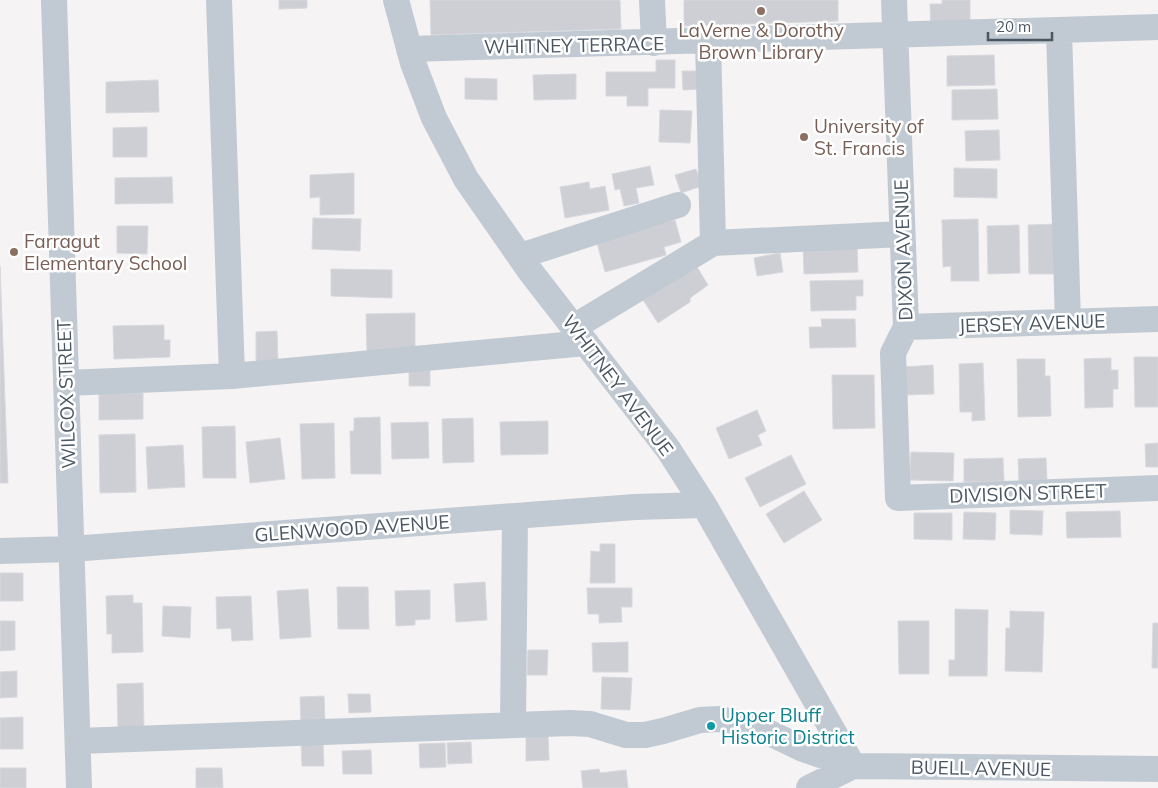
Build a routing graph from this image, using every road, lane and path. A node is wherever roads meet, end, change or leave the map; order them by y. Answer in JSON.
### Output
{"nodes":[{"id":1,"x":54,"y":0,"type":"edge"},
{"id":2,"x":219,"y":0,"type":"edge"},
{"id":3,"x":396,"y":0,"type":"edge"},
{"id":4,"x":652,"y":0,"type":"edge"},
{"id":5,"x":894,"y":0,"type":"edge"},
{"id":6,"x":1158,"y":27,"type":"edge"},
{"id":7,"x":1058,"y":30,"type":"junction"},
{"id":8,"x":896,"y":35,"type":"junction"},
{"id":9,"x":708,"y":41,"type":"junction"},
{"id":10,"x":654,"y":43,"type":"junction"},
{"id":11,"x":410,"y":49,"type":"junction"},
{"id":12,"x":678,"y":205,"type":"dead end"},
{"id":13,"x":902,"y":234,"type":"junction"},
{"id":14,"x":713,"y":243,"type":"junction"},
{"id":15,"x":520,"y":256,"type":"junction"},
{"id":16,"x":1158,"y":319,"type":"edge"},
{"id":17,"x":1068,"y":322,"type":"junction"},
{"id":18,"x":906,"y":327,"type":"junction"},
{"id":19,"x":580,"y":335,"type":"junction"},
{"id":20,"x":232,"y":376,"type":"junction"},
{"id":21,"x":66,"y":383,"type":"junction"},
{"id":22,"x":1158,"y":488,"type":"edge"},
{"id":23,"x":898,"y":498,"type":"joint"},
{"id":24,"x":704,"y":505,"type":"junction"},
{"id":25,"x":515,"y":516,"type":"junction"},
{"id":26,"x":71,"y":549,"type":"junction"},
{"id":27,"x":0,"y":551,"type":"edge"},
{"id":28,"x":513,"y":725,"type":"junction"},
{"id":29,"x":78,"y":741,"type":"junction"},
{"id":30,"x":853,"y":766,"type":"junction"},
{"id":31,"x":1158,"y":769,"type":"edge"},
{"id":32,"x":949,"y":778,"type":"edge"},
{"id":33,"x":79,"y":788,"type":"edge"},
{"id":34,"x":809,"y":788,"type":"edge"}],
"edges":[{"from":1,"to":21,"type":"street","name":"WILCOX STREET"},
{"from":2,"to":20,"type":"street"},
{"from":3,"to":11,"type":"street","name":"WHITNEY AVENUE"},
{"from":4,"to":10,"type":"street"},
{"from":5,"to":8,"type":"street","name":"DIXON AVENUE"},
{"from":6,"to":7,"type":"street","name":"WHITNEY TERRACE"},
{"from":7,"to":8,"type":"street","name":"WHITNEY TERRACE"},
{"from":7,"to":17,"type":"street"},
{"from":8,"to":9,"type":"street","name":"WHITNEY TERRACE"},
{"from":8,"to":13,"type":"street","name":"DIXON AVENUE"},
{"from":9,"to":10,"type":"street","name":"WHITNEY TERRACE"},
{"from":9,"to":14,"type":"street"},
{"from":10,"to":11,"type":"street","name":"WHITNEY TERRACE"},
{"from":11,"to":15,"type":"street","name":"WHITNEY AVENUE"},
{"from":12,"to":15,"type":"street"},
{"from":13,"to":14,"type":"street"},
{"from":13,"to":18,"type":"street","name":"DIXON AVENUE"},
{"from":14,"to":19,"type":"street"},
{"from":15,"to":19,"type":"street","name":"WHITNEY AVENUE"},
{"from":16,"to":17,"type":"street","name":"JERSEY AVENUE"},
{"from":17,"to":18,"type":"street","name":"JERSEY AVENUE"},
{"from":18,"to":23,"type":"street","name":"DIXON AVENUE"},
{"from":19,"to":20,"type":"street"},
{"from":19,"to":24,"type":"street","name":"WHITNEY AVENUE"},
{"from":20,"to":21,"type":"street"},
{"from":21,"to":26,"type":"street","name":"WILCOX STREET"},
{"from":22,"to":23,"type":"street","name":"DIVISION STREET"},
{"from":24,"to":25,"type":"street","name":"GLENWOOD AVENUE"},
{"from":24,"to":30,"type":"street","name":"WHITNEY AVENUE"},
{"from":25,"to":26,"type":"street","name":"GLENWOOD AVENUE"},
{"from":25,"to":28,"type":"street"},
{"from":26,"to":27,"type":"street","name":"GLENWOOD AVENUE"},
{"from":26,"to":29,"type":"street","name":"WILCOX STREET"},
{"from":28,"to":29,"type":"street"},
{"from":28,"to":30,"type":"street"},
{"from":29,"to":33,"type":"street","name":"WILCOX STREET"},
{"from":30,"to":32,"type":"street","name":"BUELL AVENUE"},
{"from":30,"to":34,"type":"street","name":"BUELL AVENUE"},
{"from":31,"to":32,"type":"street","name":"BUELL AVENUE"}]}
